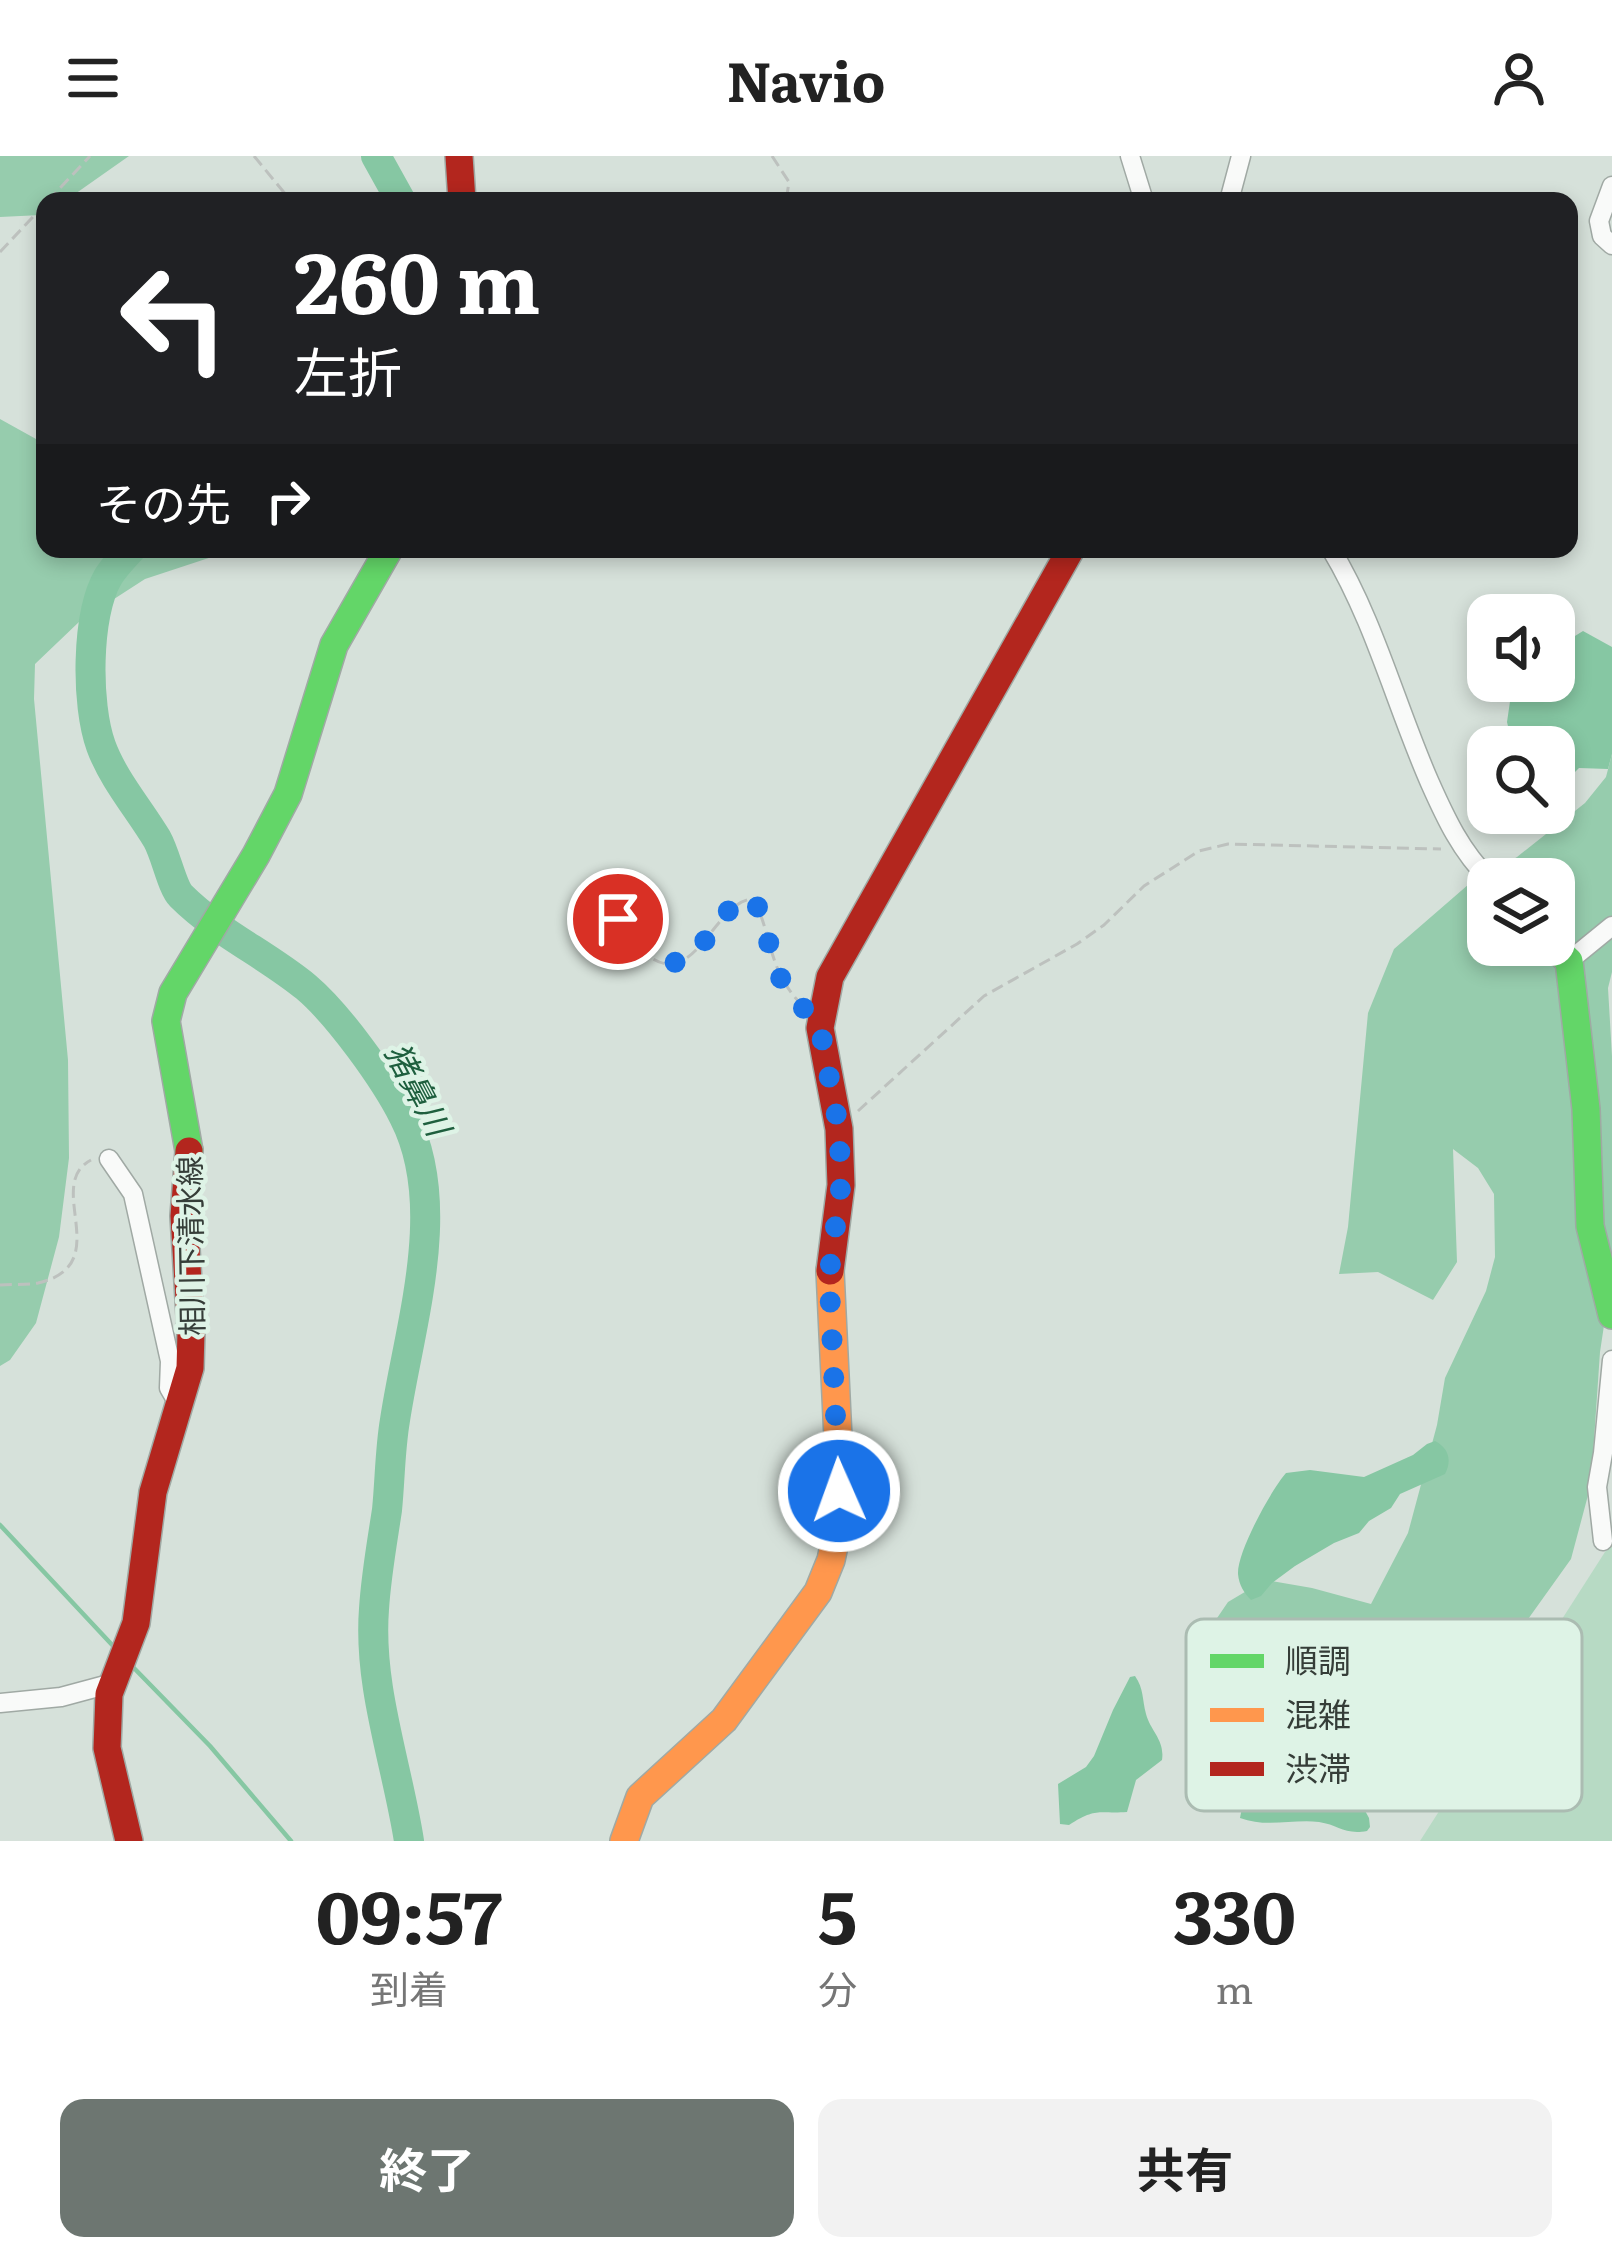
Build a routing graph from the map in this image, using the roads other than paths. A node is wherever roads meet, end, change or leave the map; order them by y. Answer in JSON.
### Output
{"nodes":[{"id":1,"x":459,"y":156,"type":"edge"},
{"id":2,"x":1130,"y":156,"type":"edge"},
{"id":3,"x":1241,"y":156,"type":"edge"},
{"id":4,"x":1612,"y":186,"type":"edge"},
{"id":5,"x":460,"y":192,"type":"edge"},
{"id":6,"x":1141,"y":192,"type":"edge"},
{"id":7,"x":1231,"y":192,"type":"edge"},
{"id":8,"x":1612,"y":245,"type":"edge"},
{"id":9,"x":384,"y":558,"type":"edge"},
{"id":10,"x":1066,"y":558,"type":"edge"},
{"id":11,"x":1337,"y":558,"type":"edge"},
{"id":12,"x":1470,"y":858,"type":"edge"},
{"id":13,"x":1612,"y":926,"type":"edge"},
{"id":14,"x":1575,"y":945,"type":"edge"},
{"id":15,"x":1562,"y":966,"type":"edge"},
{"id":16,"x":110,"y":1159,"type":"road end"},
{"id":17,"x":1612,"y":1315,"type":"edge"},
{"id":18,"x":1612,"y":1360,"type":"edge"},
{"id":19,"x":179,"y":1405,"type":"junction"},
{"id":20,"x":1603,"y":1541,"type":"dead end"},
{"id":21,"x":115,"y":1677,"type":"junction"},
{"id":22,"x":0,"y":1703,"type":"edge"},
{"id":23,"x":129,"y":1841,"type":"edge"},
{"id":24,"x":624,"y":1841,"type":"edge"}],
"edges":[{"from":1,"to":5,"type":"street"},
{"from":2,"to":6,"type":"street"},
{"from":3,"to":7,"type":"street"},
{"from":4,"to":8,"type":"street"},
{"from":9,"to":19,"type":"street","name":"相川下清水線"},
{"from":10,"to":24,"type":"street"},
{"from":11,"to":12,"type":"street"},
{"from":13,"to":14,"type":"street"},
{"from":15,"to":17,"type":"street"},
{"from":16,"to":19,"type":"street"},
{"from":18,"to":20,"type":"street"},
{"from":19,"to":21,"type":"street","name":"相川下清水線"},
{"from":21,"to":22,"type":"street"},
{"from":21,"to":23,"type":"street","name":"相川下清水線"}]}
